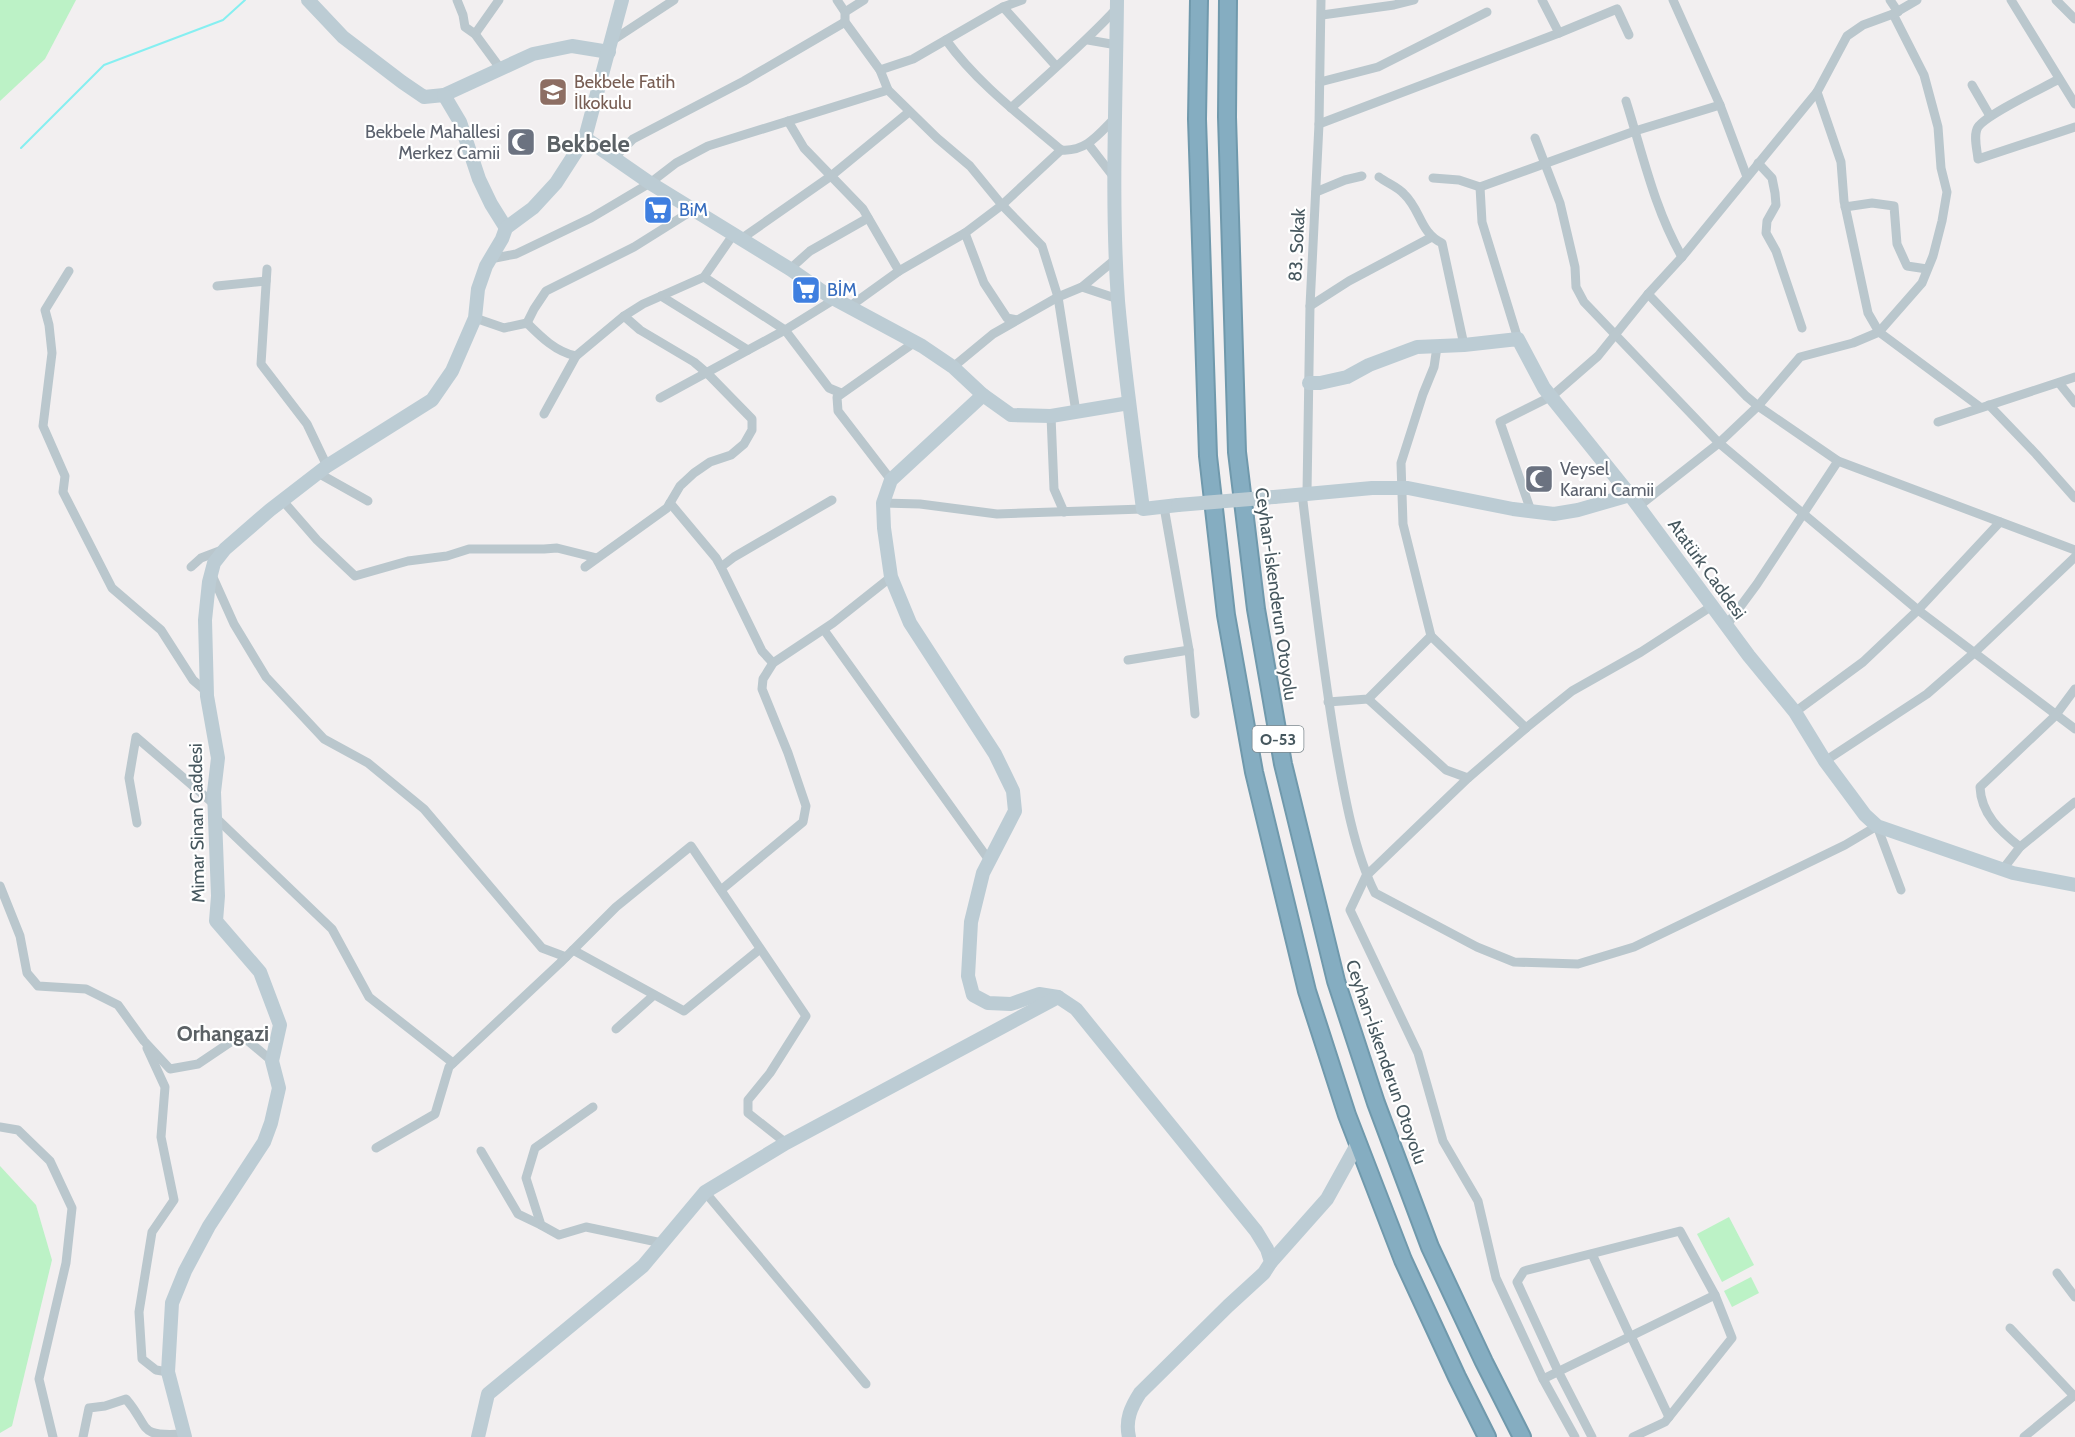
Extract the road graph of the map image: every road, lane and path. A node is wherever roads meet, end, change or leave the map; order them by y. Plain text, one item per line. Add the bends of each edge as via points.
1 (308, 0) edge
2 (457, 0) edge
3 (499, 0) edge
4 (622, 0) edge
5 (674, 0) edge
6 (837, 0) edge
7 (864, 0) edge
8 (1022, 0) edge
9 (1199, 0) edge
10 (1228, 0) edge
11 (1321, 0) edge
12 (1414, 0) edge
13 (1542, 0) edge
14 (1673, 0) edge
15 (1890, 0) edge
16 (1917, 0) edge
17 (2011, 0) edge
18 (2056, 0) edge
19 (1117, 4) edge
20 (1003, 7) junction
21 (1487, 12) dead end
22 (1896, 13) junction
23 (1322, 15) junction
24 (845, 17) junction
25 (2075, 19) edge
26 (1559, 33) junction
27 (475, 34) junction
28 (1629, 35) dead end
29 (946, 40) junction
30 (1088, 40) junction
31 (1117, 45) junction
32 (611, 46) junction
33 (1056, 66) junction
34 (500, 68) junction
35 (880, 70) junction
36 (2060, 79) junction
37 (1320, 82) junction
38 (1972, 85) dead end
39 (888, 90) junction
40 (1817, 92) junction
41 (444, 95) junction
42 (1626, 101) dead end
43 (2075, 104) edge
44 (1720, 105) junction
45 (1011, 108) junction
46 (909, 112) junction
47 (1990, 116) junction
48 (1114, 118) junction
49 (788, 121) junction
50 (1319, 124) junction
51 (2075, 127) edge
52 (1635, 130) junction
53 (585, 138) junction
54 (1535, 138) dead end
55 (1089, 145) junction
56 (1061, 150) junction
57 (614, 158) junction
58 (1544, 162) junction
59 (1758, 163) junction
60 (831, 176) junction
61 (1362, 176) dead end
62 (1379, 177) dead end
63 (1747, 177) junction
64 (1433, 178) dead end
65 (1115, 179) junction
66 (650, 183) junction
67 (1480, 187) junction
68 (1316, 192) junction
69 (1002, 205) junction
70 (1845, 207) junction
71 (693, 210) junction
72 (868, 218) junction
73 (506, 228) junction
74 (965, 233) junction
75 (737, 237) junction
76 (1431, 238) junction
77 (1682, 257) junction
78 (1117, 258) junction
79 (490, 259) junction
80 (267, 269) dead end
81 (790, 269) junction
82 (1927, 269) junction
83 (69, 271) dead end
84 (899, 271) junction
85 (704, 277) junction
86 (266, 281) junction
87 (217, 286) dead end
88 (1082, 287) junction
89 (1648, 294) junction
90 (661, 296) junction
91 (1058, 297) junction
92 (836, 299) junction
93 (1118, 299) junction
94 (1310, 306) junction
95 (849, 307) junction
96 (624, 316) junction
97 (475, 318) junction
98 (1017, 320) junction
99 (527, 324) junction
100 (1802, 328) dead end
101 (785, 330) junction
102 (1879, 332) junction
103 (1616, 333) junction
104 (1518, 339) junction
105 (915, 342) junction
106 (1464, 345) junction
107 (1437, 347) junction
108 (748, 350) junction
109 (576, 356) junction
110 (953, 367) junction
111 (708, 374) junction
112 (2075, 377) edge
113 (1309, 383) junction
114 (2059, 383) junction
115 (841, 393) junction
116 (983, 395) junction
117 (1552, 396) junction
118 (660, 399) dead end
119 (1129, 403) junction
120 (2075, 403) edge
121 (1758, 406) junction
122 (1984, 406) junction
123 (1076, 412) junction
124 (544, 414) dead end
125 (1051, 416) junction
126 (1938, 422) dead end
127 (1719, 443) junction
128 (1838, 461) junction
129 (322, 470) junction
130 (891, 480) junction
131 (1401, 488) junction
132 (1305, 492) junction
133 (2075, 498) edge
134 (832, 500) dead end
135 (1635, 500) junction
136 (282, 501) junction
137 (368, 501) dead end
138 (670, 503) junction
139 (883, 503) junction
140 (1171, 506) junction
141 (1143, 509) junction
142 (1532, 511) junction
143 (1064, 512) junction
144 (1804, 514) junction
145 (2000, 522) junction
146 (225, 549) junction
147 (2075, 550) edge
148 (2075, 556) edge
149 (597, 558) junction
150 (191, 567) dead end
151 (585, 567) dead end
152 (721, 567) junction
153 (211, 574) junction
154 (891, 578) junction
155 (1712, 606) junction
156 (1918, 610) junction
157 (1726, 626) junction
158 (824, 630) junction
159 (1431, 636) junction
160 (1189, 650) junction
161 (1974, 653) junction
162 (1128, 660) dead end
163 (773, 663) junction
164 (2075, 689) edge
165 (207, 692) junction
166 (1368, 699) junction
167 (1328, 702) junction
168 (1795, 712) junction
169 (1195, 714) dead end
170 (2055, 716) junction
171 (1526, 728) junction
172 (2075, 729) edge
173 (1825, 761) junction
174 (1468, 778) junction
175 (2075, 802) edge
176 (214, 810) junction
177 (137, 823) dead end
178 (1876, 826) junction
179 (2020, 847) junction
180 (989, 860) junction
181 (2003, 869) junction
182 (1366, 876) junction
183 (2075, 885) edge
184 (0, 886) edge
185 (721, 890) junction
186 (1901, 890) dead end
187 (760, 949) junction
188 (570, 953) junction
189 (654, 995) junction
190 (1058, 998) junction
191 (616, 1029) dead end
192 (144, 1041) junction
193 (272, 1061) junction
194 (453, 1063) junction
195 (593, 1107) dead end
196 (0, 1127) edge
197 (786, 1143) junction
198 (1358, 1143) junction
199 (376, 1148) dead end
200 (481, 1151) dead end
201 (705, 1191) junction
202 (541, 1225) junction
203 (662, 1244) junction
204 (1592, 1254) junction
205 (1271, 1262) junction
206 (2056, 1274) dead end
207 (1715, 1295) junction
208 (2075, 1297) edge
209 (2010, 1328) dead end
210 (1631, 1336) junction
211 (1558, 1371) junction
212 (168, 1372) junction
213 (1543, 1379) junction
214 (866, 1384) dead end
215 (2075, 1396) edge
216 (1669, 1417) junction
217 (184, 1435) edge
218 (53, 1437) edge
219 (83, 1437) edge
220 (478, 1437) edge
221 (1129, 1437) edge
222 (1488, 1437) edge
223 (1522, 1437) edge
224 (1575, 1437) edge
225 (1592, 1437) edge
226 (1633, 1437) edge
227 (2024, 1437) edge

1 - 41 street via 343,38 402,82 424,97
2 - 27 street via 465,27
3 - 27 street
4 - 32 street, Mimar Sinan Caddesi
5 - 32 street
6 - 24 street
7 - 24 street
8 - 20 street
9 - 198 highway, O-53 via 1197,131 1208,456 1226,615 1254,772 1307,991
10 - 223 highway, Ceyhan-İskenderun Otoyolu / O-53 via 1227,117 1237,452 1256,609 1282,764 1336,981 1376,1103 1430,1247
11 - 23 street, 83. Sokak
12 - 23 street
13 - 26 street
14 - 44 street
15 - 22 street
16 - 22 street
17 - 36 street
18 - 25 street
19 - 30 street
19 - 31 street
20 - 29 street
20 - 33 street
21 - 37 street via 1378,67
22 - 40 street via 1847,36
22 - 82 street via 1924,75 1938,127 1947,192
23 - 37 street, 83. Sokak
24 - 35 street
24 - 57 street via 744,81 633,139
26 - 28 street via 1617,9
26 - 50 street
27 - 34 street
29 - 35 street via 913,59
29 - 45 street
30 - 31 street
30 - 33 street
31 - 48 street
32 - 34 street via 572,46 533,54
32 - 53 street, Mimar Sinan Caddesi
33 - 45 street
34 - 41 street
35 - 39 street
36 - 43 street
36 - 47 street
37 - 50 street, 83. Sokak
38 - 47 street
39 - 46 street
39 - 49 street
40 - 59 street
40 - 70 street via 1840,162
41 - 73 street via 460,122 478,179
42 - 52 street
44 - 52 street
44 - 63 street
45 - 56 street
46 - 60 street
46 - 69 street via 970,166
47 - 51 street via 1977,128 1978,159
48 - 55 street
48 - 65 street
49 - 60 street via 804,148
49 - 66 street via 708,146
50 - 68 street, 83. Sokak
52 - 58 street
52 - 77 street via 1651,189
53 - 57 street
53 - 73 street, Mimar Sinan Caddesi via 556,183 533,208
54 - 58 street
55 - 56 street via 1073,151
55 - 65 street
56 - 69 street
57 - 66 street
58 - 67 street
58 - 103 street via 1565,222 1576,287 1584,302
59 - 63 street
59 - 100 street via 1772,178 1775,193 1776,205 1767,221 1766,234 1776,251
60 - 72 street
60 - 75 street
61 - 68 street
62 - 76 street via 1403,192
63 - 77 street
64 - 67 street
65 - 78 street
66 - 71 street
66 - 79 street via 557,235 516,254
67 - 104 street via 1482,222
68 - 94 street, 83. Sokak
69 - 74 street
69 - 91 street via 1042,246
70 - 82 street via 1872,203 1894,206 1897,244 1907,266
70 - 102 street via 1868,313
71 - 75 street
71 - 99 street via 634,247 546,291
72 - 81 street via 810,251
72 - 84 street
73 - 79 street, Mimar Sinan Caddesi
74 - 84 street
74 - 98 street via 984,283 1007,318
75 - 81 street
75 - 85 street
76 - 94 street
76 - 106 street via 1442,243
77 - 89 street
78 - 88 street
78 - 93 street
79 - 97 street, Mimar Sinan Caddesi via 478,289
80 - 86 street
81 - 92 street
82 - 102 street via 1922,283
83 - 165 street via 45,309 52,353 43,426 65,476 63,492 112,588 161,630 193,680
84 - 95 street
85 - 90 street
85 - 101 street
86 - 87 street
86 - 129 street via 261,364 307,424
88 - 91 street
88 - 93 street
89 - 103 street
89 - 121 street
90 - 96 street
90 - 108 street
91 - 98 street
91 - 123 street
92 - 95 street
92 - 101 street
93 - 119 street
94 - 113 street, 83. Sokak
95 - 105 street
96 - 109 street
96 - 111 street
97 - 99 street via 504,328
97 - 129 street, Mimar Sinan Caddesi via 452,371 432,400
98 - 110 street
99 - 109 street via 543,339
101 - 108 street
101 - 115 street via 829,388
102 - 121 street via 1800,357
102 - 122 street
103 - 117 street via 1598,356
103 - 127 street
104 - 106 street
104 - 117 street, Atatürk Caddesi
105 - 110 street
105 - 115 street
106 - 107 street
107 - 113 street via 1417,347 1347,377
107 - 131 street via 1434,367 1401,463
108 - 111 street
109 - 124 street
110 - 116 street
111 - 118 street
111 - 138 street via 752,419 753,430 731,455 694,473
112 - 114 street
113 - 132 street, 83. Sokak
114 - 120 street
114 - 122 street
115 - 130 street via 837,397 838,411
116 - 125 street via 1011,415
116 - 130 street
117 - 135 street, Atatürk Caddesi
117 - 142 street via 1500,422
119 - 123 street
119 - 141 street
121 - 127 street
121 - 128 street
122 - 126 street
122 - 133 street via 2036,454
123 - 125 street
125 - 143 street via 1054,489
127 - 135 street
127 - 144 street
128 - 144 street
128 - 145 street
129 - 136 street, Mimar Sinan Caddesi
129 - 137 street
130 - 139 street
131 - 132 street
131 - 142 street
131 - 159 street via 1403,524
132 - 140 street, bridge
132 - 167 street, 83. Sokak
134 - 152 street
135 - 142 street via 1554,514
135 - 155 street, Atatürk Caddesi
136 - 146 street, Mimar Sinan Caddesi
136 - 149 street via 355,576 469,549 557,548
138 - 149 street
138 - 152 street
139 - 143 street via 998,514
139 - 154 street
140 - 141 street
140 - 160 street
141 - 143 street
144 - 156 street
144 - 157 street
145 - 147 street
145 - 156 street
146 - 150 street via 201,558
146 - 153 street, Mimar Sinan Caddesi
148 - 161 street
149 - 151 street
152 - 163 street via 762,651
153 - 165 street, Mimar Sinan Caddesi via 206,620
153 - 188 street via 234,624 266,677 324,739 368,763 424,809 542,948
154 - 158 street
154 - 180 street via 910,623 995,754 1012,791 1016,811
155 - 157 street, Atatürk Caddesi
155 - 171 street via 1572,691
156 - 161 street
156 - 168 street via 1863,662
157 - 168 street, Atatürk Caddesi
158 - 163 street
158 - 180 street
159 - 166 street
159 - 171 street
160 - 162 street
160 - 169 street
161 - 170 street
161 - 173 street via 1927,694
163 - 185 street via 762,689 806,806 802,822
164 - 170 street
165 - 176 street, Mimar Sinan Caddesi via 218,758
166 - 167 street
166 - 174 street via 1446,770
167 - 182 street, 83. Sokak via 1344,793
168 - 173 street, Atatürk Caddesi
170 - 172 street
170 - 179 street via 1980,787 1986,811 2001,832
171 - 174 street
173 - 178 street, Atatürk Caddesi
174 - 182 street
175 - 179 street
176 - 177 street via 136,737 129,778
176 - 193 street, Mimar Sinan Caddesi via 216,921 260,972 280,1025
176 - 194 street via 332,929 369,997
178 - 181 street
178 - 182 street via 1845,845 1634,947 1578,964 1514,962 1477,947 1375,892
178 - 186 street
179 - 181 street
180 - 190 street via 971,922 968,976 974,995 988,1003 1011,1004 1039,994
181 - 183 street
182 - 213 street via 1350,910 1418,1053 1443,1141 1478,1201 1496,1278
184 - 192 street via 20,936 27,973 38,986 86,989 118,1005
185 - 187 street
185 - 188 street via 691,846 616,907
187 - 189 street via 684,1011
187 - 197 street via 806,1016 748,1100 748,1113
188 - 189 street
188 - 194 street
189 - 191 street
190 - 197 street
190 - 205 street via 1076,1009 1256,1231
192 - 193 street via 170,1069 198,1064 241,1035
192 - 212 street via 165,1087 161,1137 174,1200 152,1232 139,1312 141,1347 142,1359 156,1370
193 - 212 street, Mimar Sinan Caddesi via 279,1088 272,1123 185,1271 172,1303
194 - 199 street via 448,1067 435,1114
195 - 202 street via 535,1148 526,1178
196 - 218 street via 18,1130 50,1161 72,1208 66,1263 39,1379
197 - 201 street
198 - 205 street via 1327,1199
198 - 222 highway, O-53 via 1403,1260
200 - 202 street via 518,1214
201 - 203 street
201 - 214 street
202 - 203 street via 559,1235 586,1227
203 - 220 street via 643,1266 488,1394
204 - 207 street via 1680,1231
204 - 210 street
204 - 211 street via 1524,1271 1516,1282
205 - 221 street via 1264,1274 1140,1393 1127,1420
206 - 208 street
207 - 210 street
207 - 216 street via 1732,1338
209 - 215 street
210 - 211 street
210 - 216 street
211 - 213 street
211 - 225 street
212 - 217 street, Mimar Sinan Caddesi
213 - 224 street
215 - 227 street
216 - 226 street
217 - 219 street via 150,1433 126,1399 89,1408

